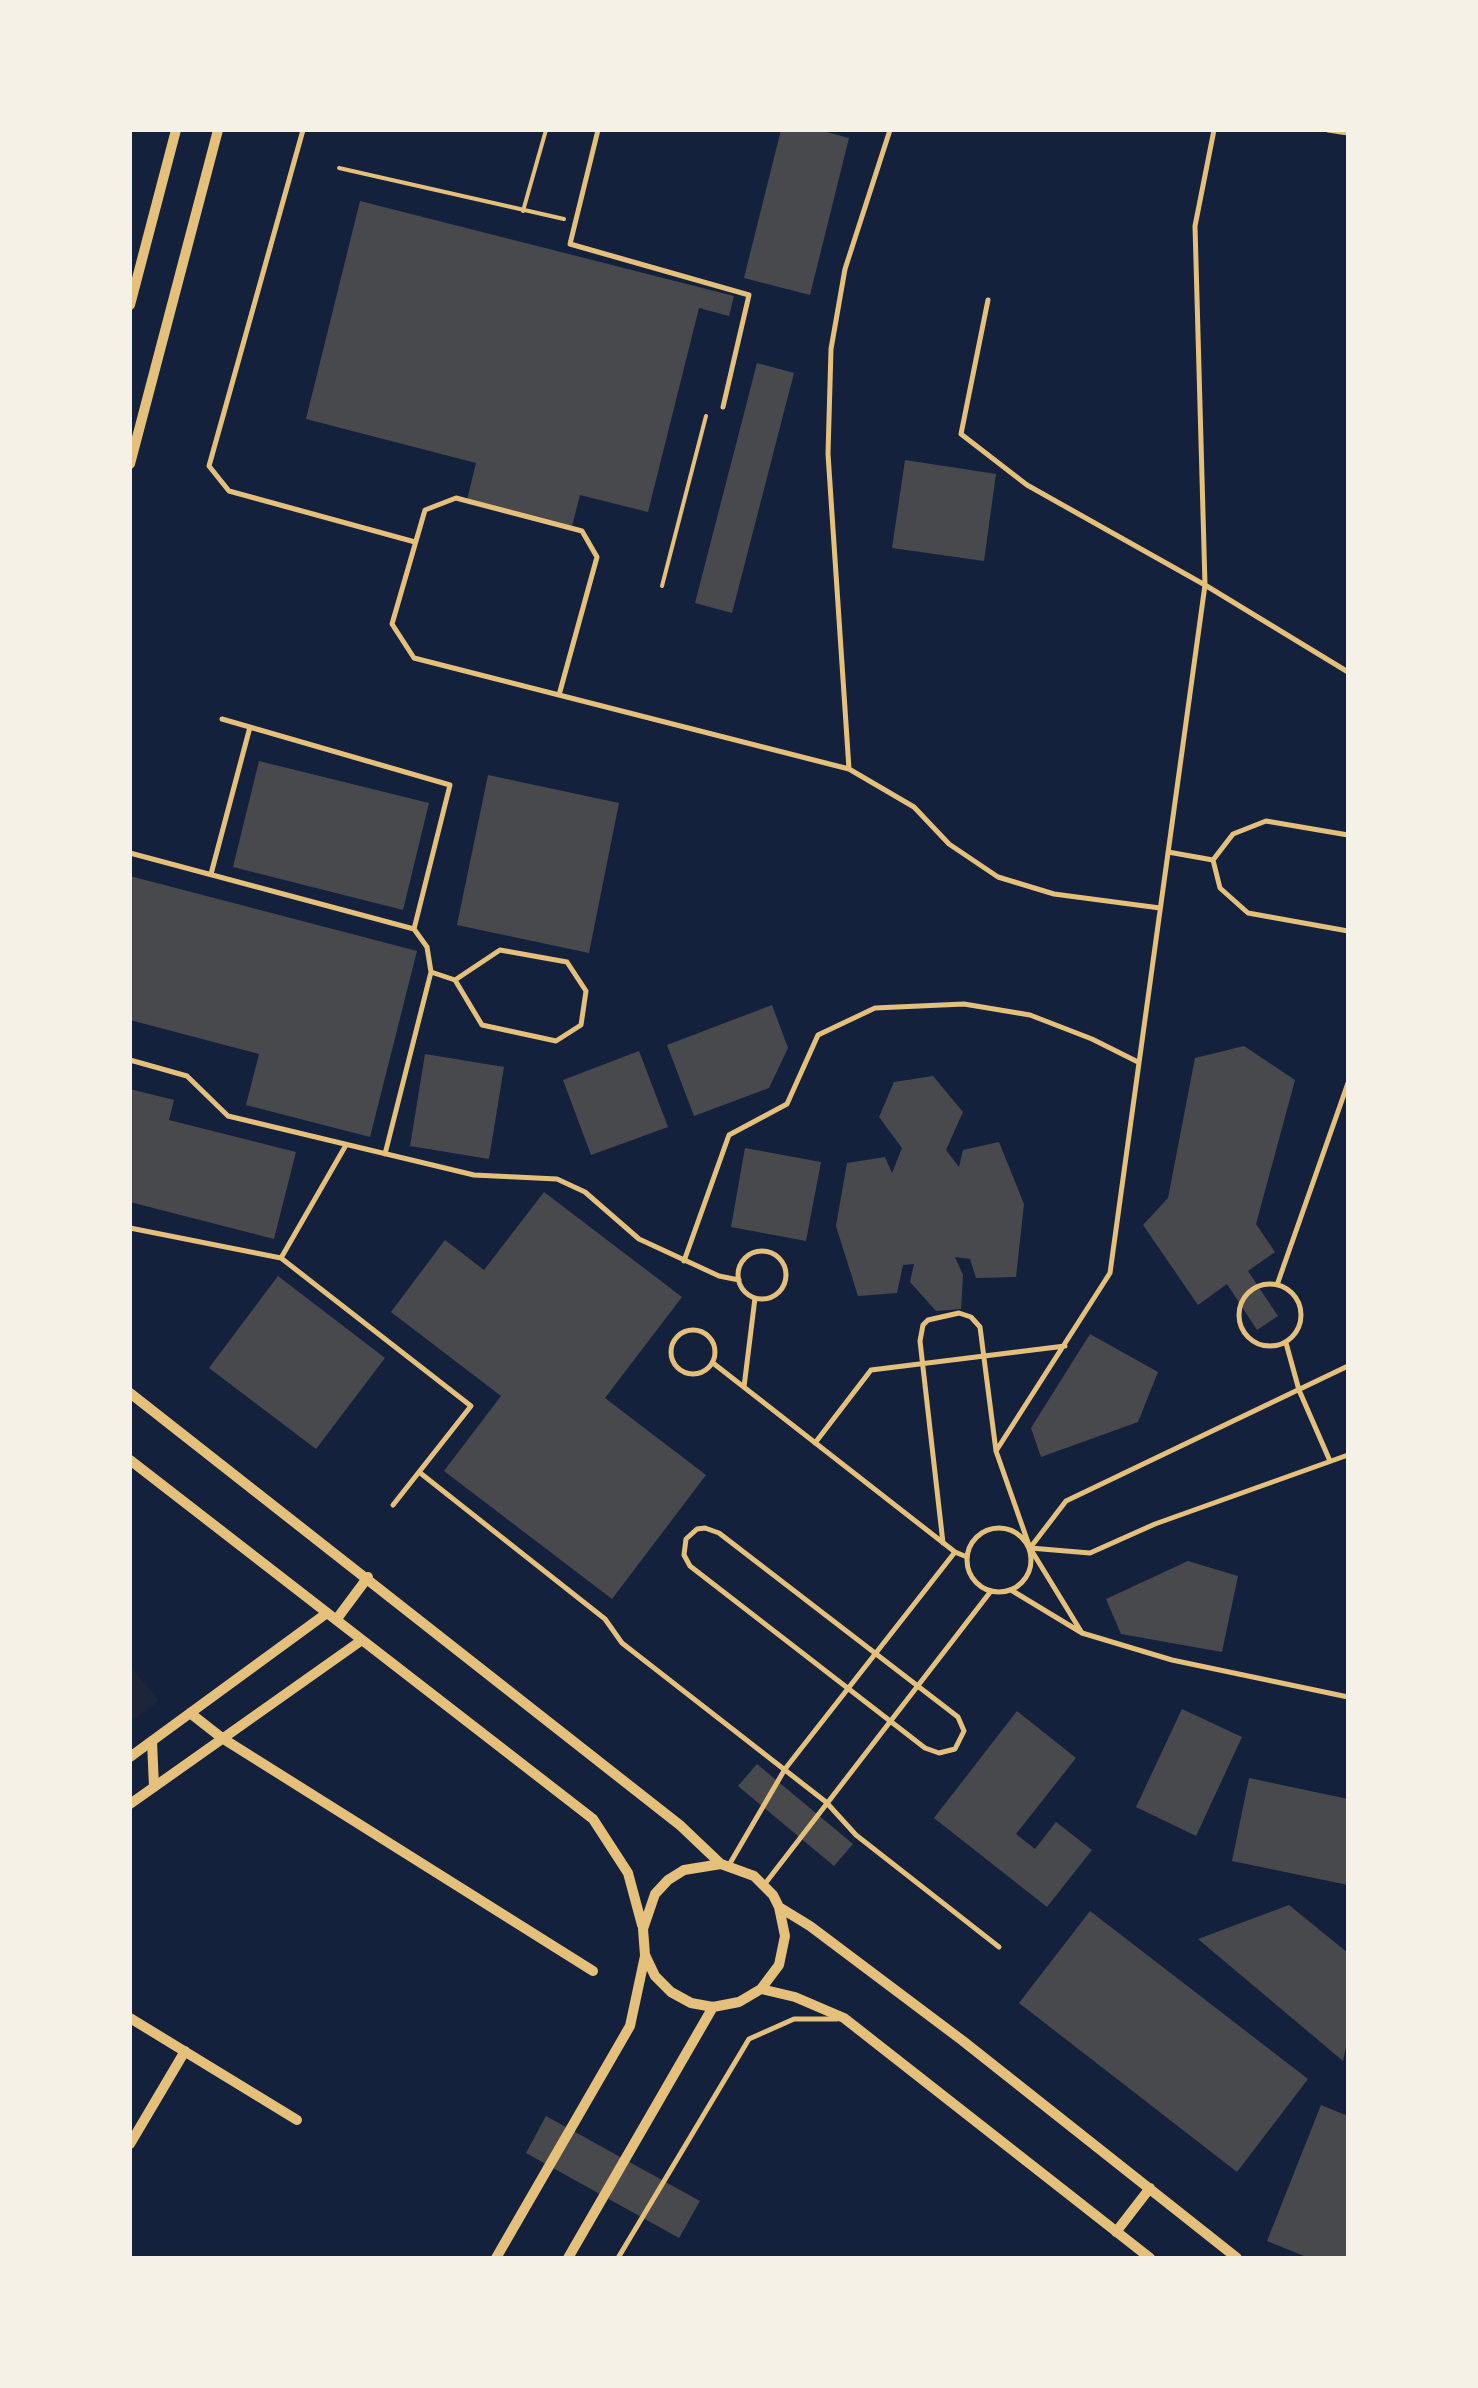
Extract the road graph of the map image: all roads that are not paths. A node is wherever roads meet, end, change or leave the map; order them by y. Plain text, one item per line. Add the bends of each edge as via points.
1 (176, 130) edge
2 (218, 130) edge
3 (303, 130) edge
4 (598, 130) edge
5 (890, 130) edge
6 (1214, 130) edge
7 (1328, 130) edge
8 (1348, 133) edge
9 (988, 300) dead end
10 (130, 304) edge
11 (723, 407) dead end
12 (130, 464) edge
13 (415, 542) junction
14 (1205, 585) junction
15 (1348, 672) edge
16 (559, 695) junction
17 (222, 719) dead end
18 (250, 727) junction
19 (850, 769) junction
20 (1348, 835) edge
21 (1168, 852) junction
22 (130, 853) edge
23 (1213, 860) junction
24 (211, 875) junction
25 (1160, 908) junction
26 (414, 929) junction
27 (1348, 931) edge
28 (431, 972) junction
29 (455, 980) junction
30 (130, 1060) edge
31 (1139, 1062) junction
32 (1348, 1084) edge
33 (346, 1145) junction
34 (385, 1154) junction
35 (130, 1228) edge
36 (281, 1258) junction
37 (684, 1261) junction
38 (739, 1280) junction
39 (1277, 1285) junction
40 (755, 1298) junction
41 (1286, 1342) junction
42 (1064, 1346) junction
43 (986, 1356) junction
44 (713, 1363) junction
45 (920, 1364) junction
46 (1348, 1366) edge
47 (744, 1387) junction
48 (1299, 1390) junction
49 (130, 1393) edge
50 (815, 1443) junction
51 (996, 1451) junction
52 (1348, 1455) edge
53 (130, 1460) edge
54 (1330, 1461) junction
55 (419, 1472) junction
56 (393, 1505) dead end
57 (943, 1543) junction
58 (1030, 1548) junction
59 (955, 1552) junction
60 (967, 1556) junction
61 (368, 1577) junction
62 (1011, 1590) junction
63 (991, 1591) junction
64 (332, 1616) junction
65 (1082, 1633) junction
66 (362, 1640) junction
67 (876, 1652) junction
68 (918, 1684) junction
69 (848, 1688) junction
70 (1348, 1697) edge
71 (190, 1714) junction
72 (890, 1721) junction
73 (222, 1738) junction
74 (152, 1741) junction
75 (130, 1756) edge
76 (785, 1769) junction
77 (154, 1787) junction
78 (826, 1802) junction
79 (130, 1804) edge
80 (725, 1865) junction
81 (764, 1885) junction
82 (779, 1907) junction
83 (643, 1929) junction
84 (999, 1947) dead end
85 (646, 1955) junction
86 (592, 1971) dead end
87 (761, 1989) junction
88 (713, 2007) junction
89 (130, 2018) edge
90 (844, 2018) junction
91 (185, 2052) junction
92 (297, 2120) dead end
93 (130, 2144) edge
94 (1150, 2188) junction
95 (1116, 2232) junction
96 (496, 2258) edge
97 (568, 2258) edge
98 (618, 2258) edge
99 (1150, 2258) edge
100 (1237, 2258) edge

1 - 10 street
2 - 12 street
3 - 13 lane via 209,466 229,491
4 - 11 lane via 570,244 750,294
5 - 19 lane via 845,269 831,350 828,454
6 - 14 lane via 1195,226
7 - 8 lane
9 - 14 lane via 962,434 1027,484
13 - 16 lane via 392,624 414,658
13 - 16 lane via 425,510 456,498 582,531 597,557
14 - 15 lane
14 - 21 lane
16 - 19 lane
17 - 18 lane
18 - 24 lane
18 - 26 lane via 450,785
19 - 25 lane via 914,808 948,844 998,877 1054,894
20 - 23 lane via 1266,821 1233,834
21 - 23 lane
21 - 25 lane
22 - 24 lane
23 - 27 lane via 1220,888 1248,913
24 - 26 lane
25 - 31 lane
26 - 28 lane via 427,947
28 - 29 lane
28 - 34 lane
29 - 29 lane via 482,1025 556,1041 581,1025 586,991 568,962 500,950
30 - 33 lane via 187,1076 228,1116
31 - 37 lane via 1030,1015 964,1004 876,1008 818,1035 787,1104 729,1135
31 - 42 lane via 1110,1273
32 - 39 lane
33 - 34 lane
33 - 36 lane
34 - 37 lane via 474,1175 557,1178 585,1192 639,1239
35 - 36 lane
36 - 55 lane via 472,1406
37 - 38 lane
38 - 40 lane
38 - 40 lane via 741,1264 753,1253 769,1252 781,1261 782,1289
39 - 41 lane via 1294,1296 1301,1316
39 - 41 lane via 1248,1292 1239,1320 1257,1344
40 - 47 lane
41 - 48 lane
42 - 43 lane
42 - 51 lane
43 - 45 lane
43 - 45 lane via 980,1327 959,1313 924,1325
43 - 51 lane
44 - 44 lane via 716,1349 703,1332 682,1333 672,1344 675,1365 687,1374
44 - 47 lane
45 - 50 lane via 872,1370
45 - 57 lane
46 - 48 lane
47 - 50 lane
48 - 54 lane
48 - 58 lane via 1066,1500
49 - 61 street
50 - 57 lane
51 - 58 lane
52 - 54 lane
53 - 64 street
54 - 58 lane via 1090,1553
55 - 56 lane
55 - 76 lane
57 - 59 lane
58 - 60 lane via 1017,1532 997,1528 977,1536
58 - 62 lane via 1027,1578
58 - 65 lane
59 - 60 lane
59 - 67 lane
60 - 63 lane via 973,1578
61 - 64 street
61 - 80 street
62 - 63 lane
62 - 65 lane
63 - 68 lane
64 - 66 street
64 - 71 street
65 - 70 lane via 1172,1660
66 - 73 street
66 - 83 street via 594,1819 628,1873
67 - 68 lane
67 - 69 lane
67 - 69 lane via 719,1533 697,1530 686,1540 690,1566
68 - 72 lane
68 - 72 lane via 958,1716 964,1731 955,1749 932,1752
69 - 72 lane
69 - 76 lane
71 - 73 street
71 - 74 street
72 - 78 lane
73 - 77 street
73 - 86 street
74 - 75 street
74 - 77 street
76 - 78 lane
76 - 80 lane
77 - 79 street
78 - 81 lane
78 - 84 lane via 856,1835
80 - 81 street
80 - 83 street via 684,1870 668,1880
81 - 82 street
82 - 87 street via 785,1936 779,1966
82 - 94 street
83 - 85 street
85 - 88 street via 670,1992
85 - 96 street via 630,2026
87 - 88 street
87 - 90 street
88 - 97 street
89 - 91 street
90 - 95 street
90 - 98 lane via 794,2019 749,2040
91 - 92 street
91 - 93 street
94 - 95 street
94 - 100 street
95 - 99 street

